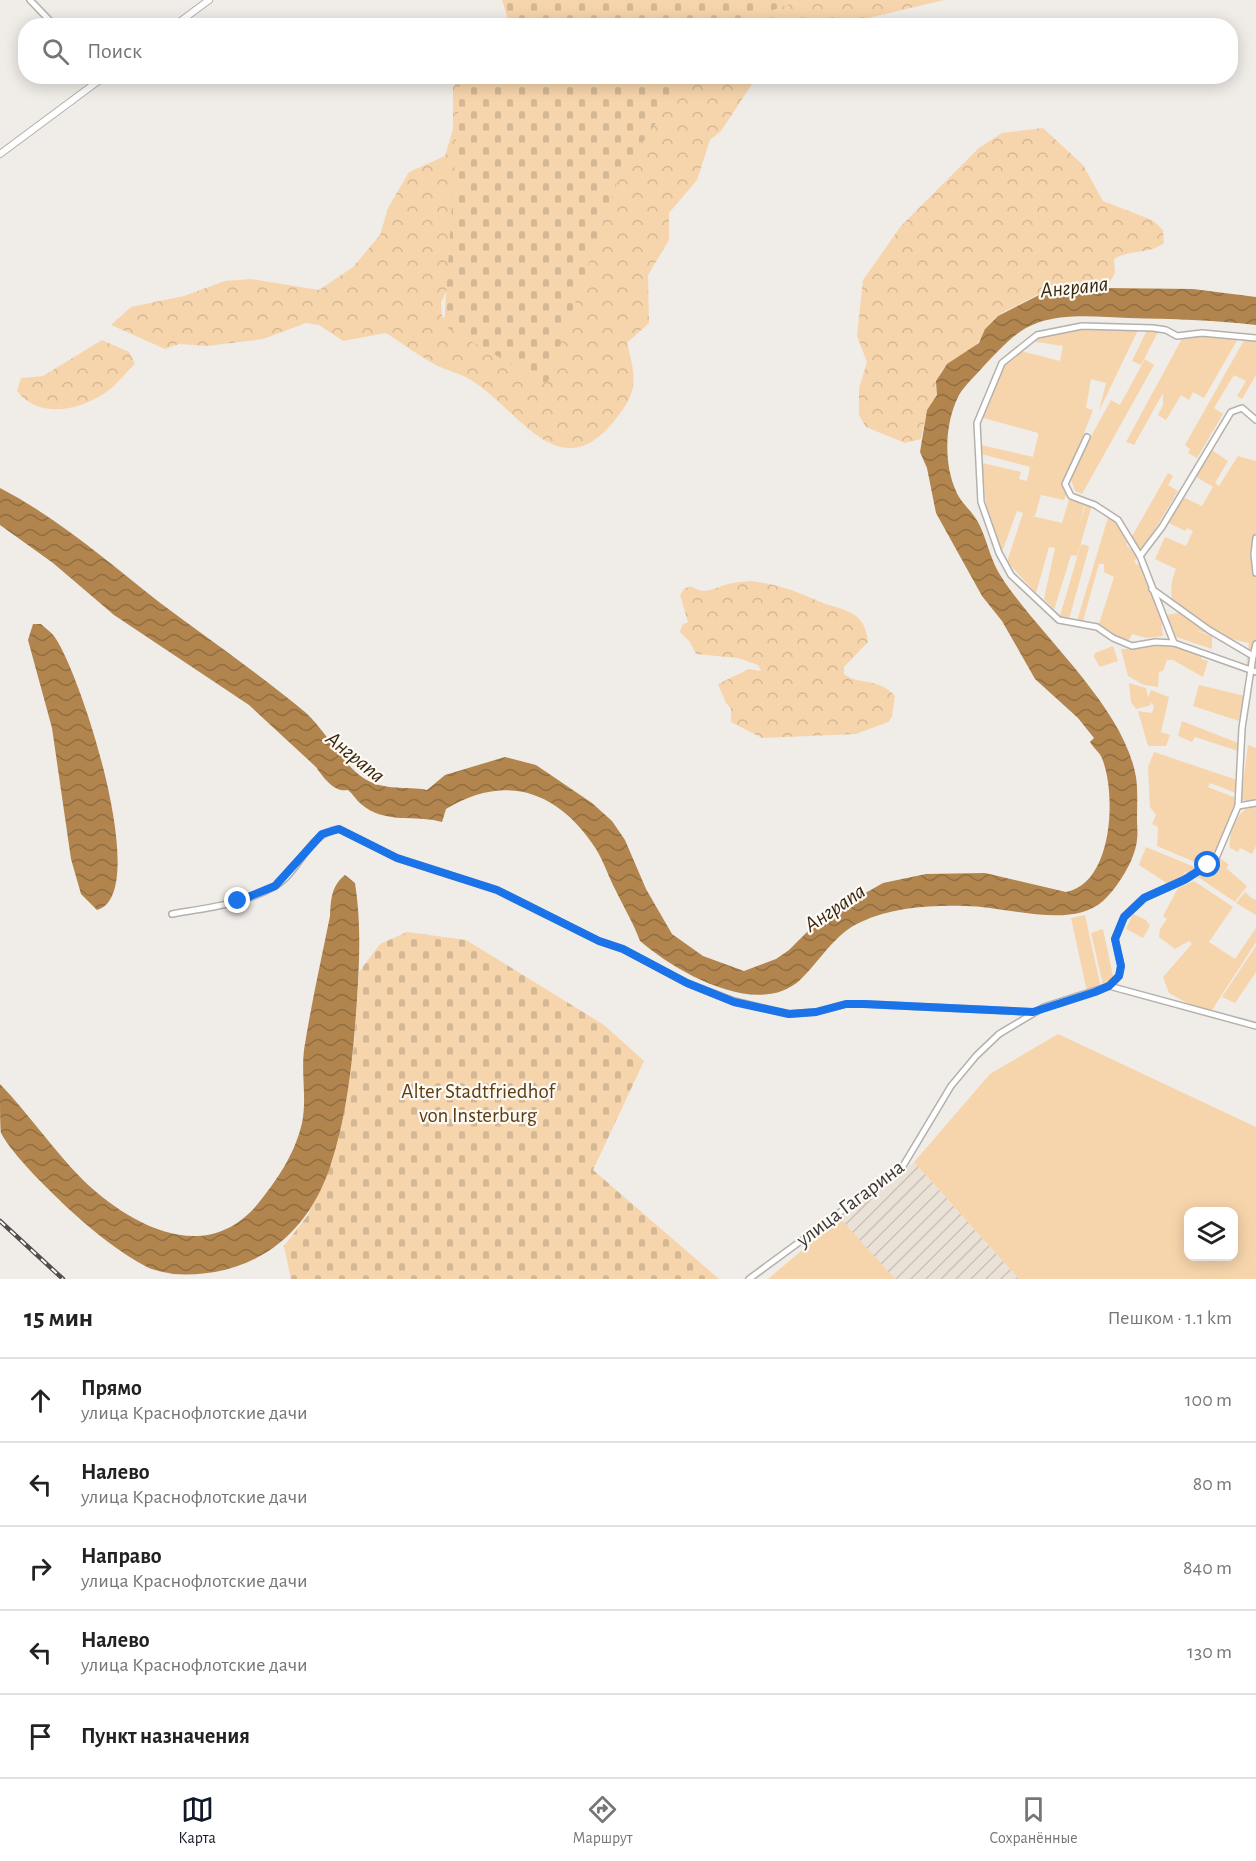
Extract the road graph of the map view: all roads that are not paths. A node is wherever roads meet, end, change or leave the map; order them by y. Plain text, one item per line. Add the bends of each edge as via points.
1 (30, 0) edge
2 (209, 0) edge
3 (47, 18) edge
4 (185, 18) edge
5 (93, 84) edge
6 (0, 154) edge
7 (1256, 338) edge
8 (1256, 420) edge
9 (1087, 437) dead end
10 (1256, 538) edge
11 (1140, 556) junction
12 (1256, 573) edge
13 (1152, 589) junction
14 (1174, 643) junction
15 (1256, 644) edge
16 (1253, 656) junction
17 (1253, 672) edge
18 (1256, 803) edge
19 (1238, 806) junction
20 (172, 914) dead end
21 (1109, 986) junction
22 (1033, 1012) junction
23 (1256, 1026) edge
24 (750, 1279) edge

1 - 3 street
2 - 4 street
5 - 6 street
7 - 14 street via 1202,333 1177,336 1153,328 1082,326 1037,335 1002,363 977,423 981,501 1011,575 1059,620 1097,627 1132,646
8 - 11 street via 1242,408 1231,412 1162,527
9 - 11 street via 1065,484 1071,496 1118,520
10 - 12 street
11 - 13 street
13 - 14 street
13 - 16 street
14 - 17 street
15 - 16 street
16 - 17 street
17 - 19 street via 1242,728
18 - 19 street
19 - 21 street via 1216,858 1188,878 1144,898 1124,917 1115,939 1121,966 1119,976
20 - 22 street via 238,901 275,886 322,834 339,829 397,858 497,890 734,1002 789,1014 846,1004
21 - 22 street
21 - 23 street
22 - 24 street, улица Гагарина via 986,1046 962,1071 903,1166

